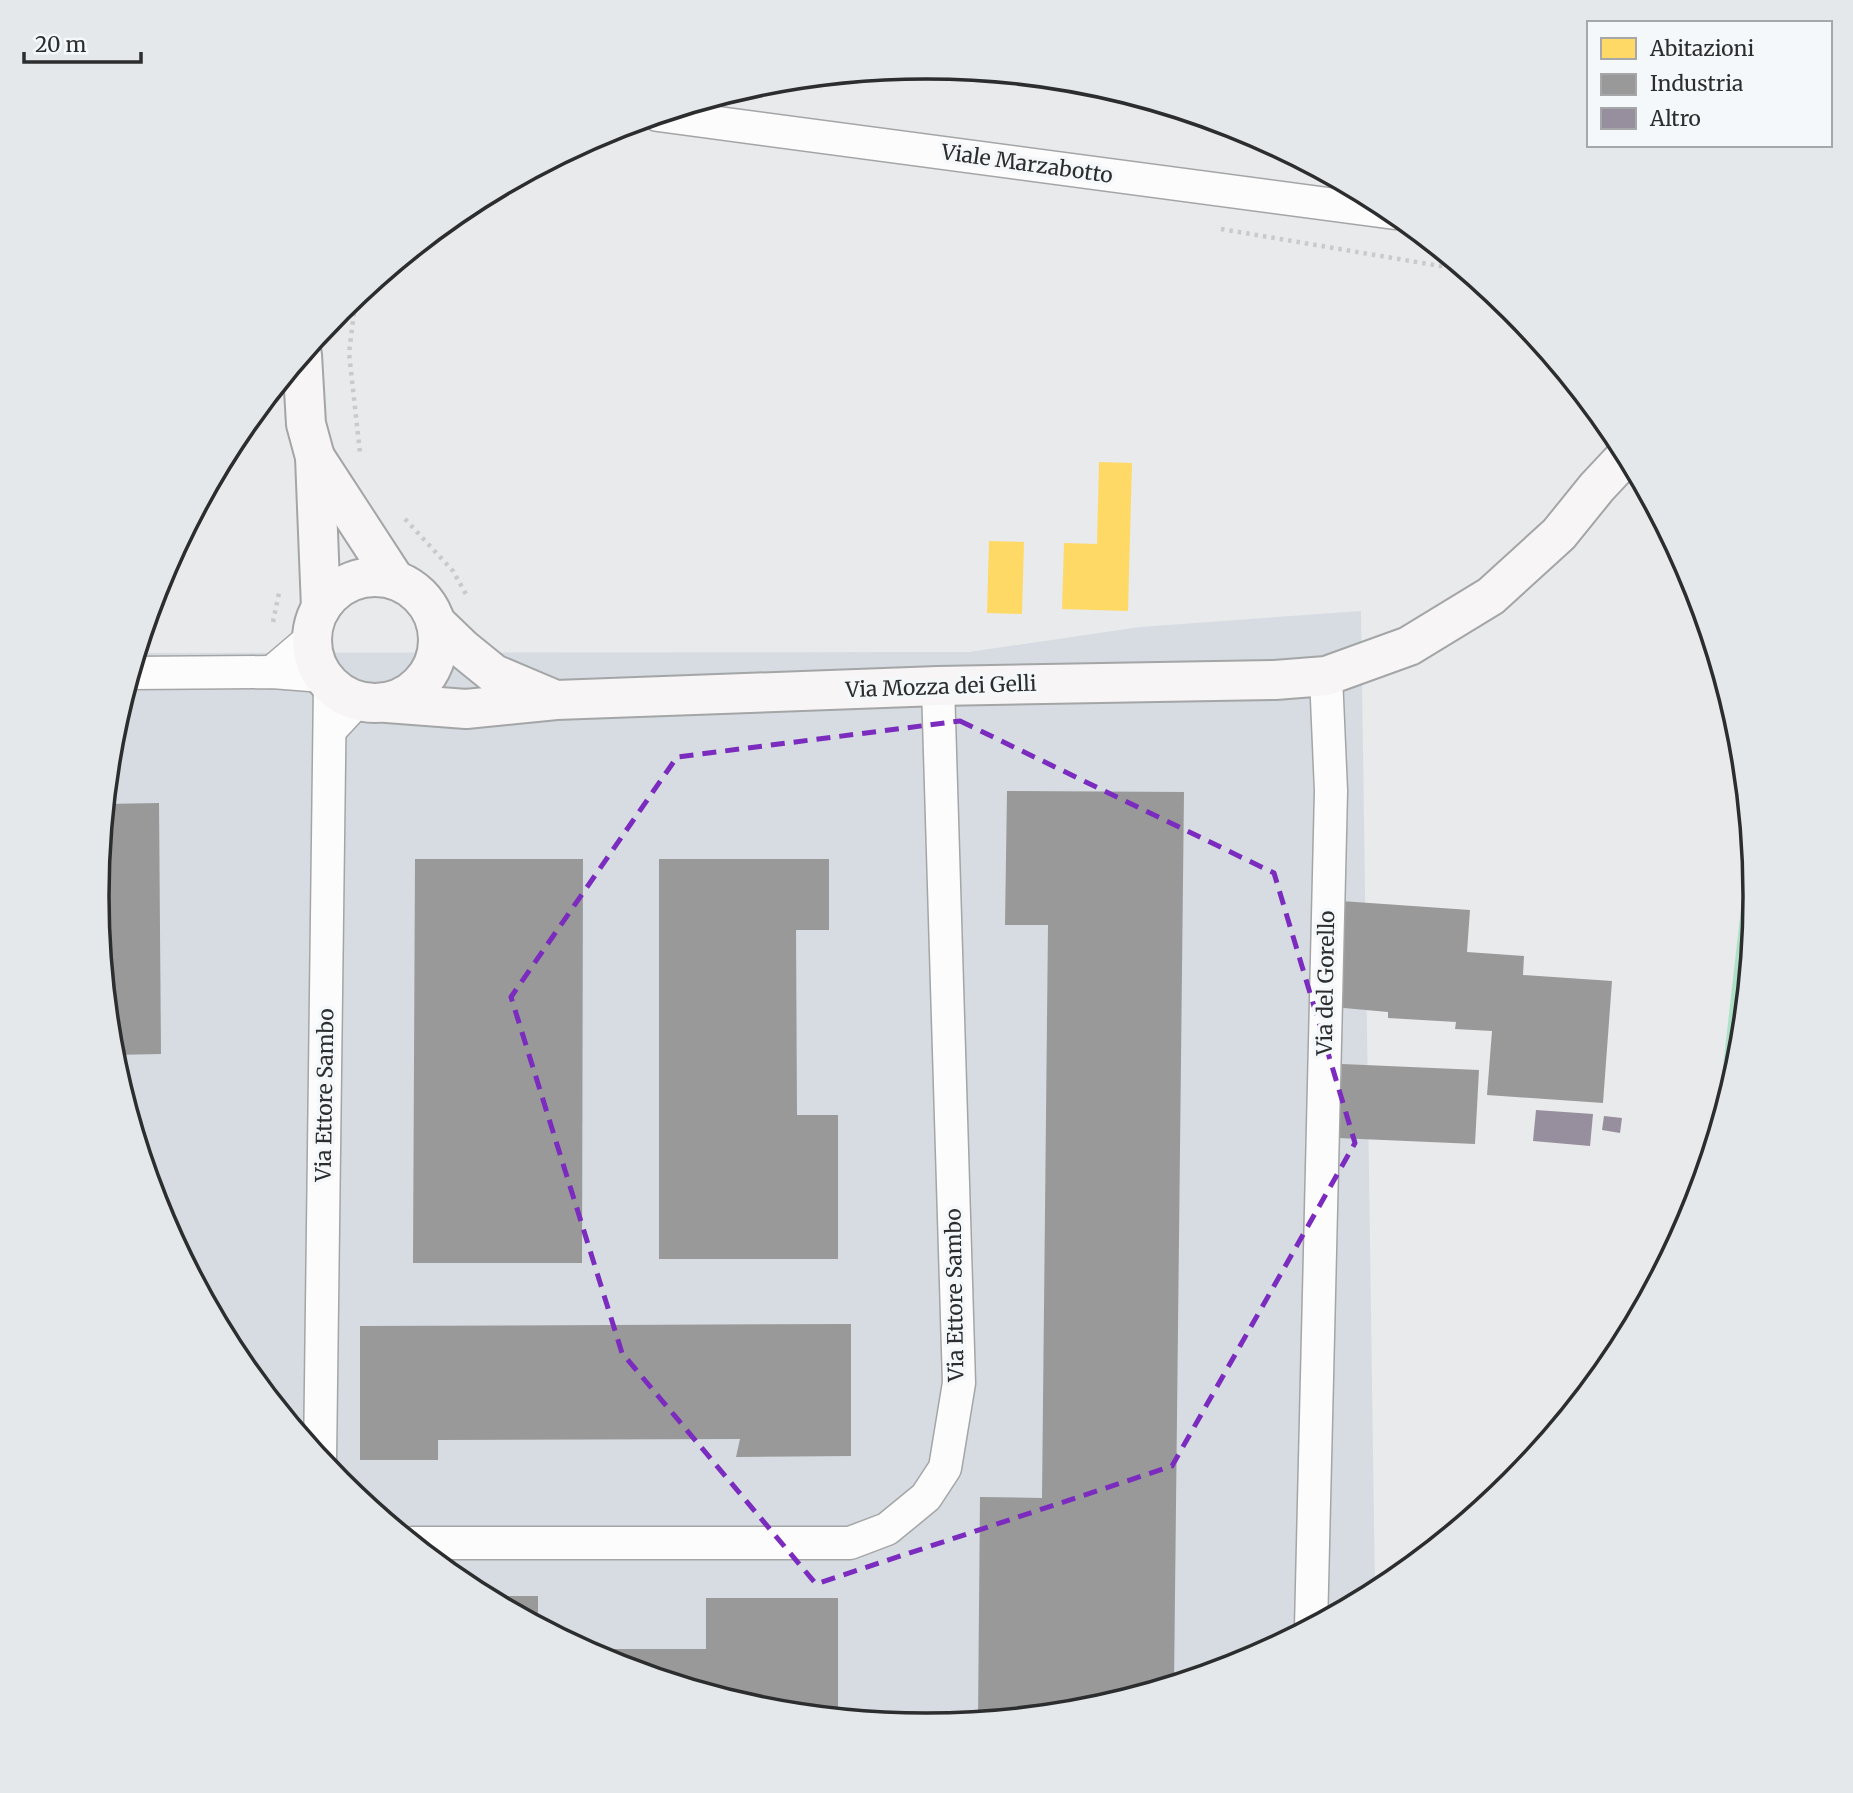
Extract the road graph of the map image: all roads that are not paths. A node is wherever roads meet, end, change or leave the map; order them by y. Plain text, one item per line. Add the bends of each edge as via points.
1 (679, 118) edge
2 (1369, 210) edge
3 (303, 368) edge
4 (1610, 448) edge
5 (316, 457) junction
6 (1619, 463) edge
7 (1597, 486) junction
8 (395, 580) junction
9 (316, 623) junction
10 (436, 623) junction
11 (272, 672) junction
12 (141, 673) edge
13 (1326, 676) junction
14 (937, 686) junction
15 (349, 691) junction
16 (556, 700) junction
17 (320, 1445) edge
18 (428, 1544) edge
19 (1311, 1618) edge

1 - 2 street, Viale Marzabotto
3 - 5 street via 306,424
4 - 7 street
5 - 8 street
5 - 9 street
6 - 7 street
7 - 13 street via 1559,534 1491,596 1409,646
8 - 9 street via 353,581 334,592
8 - 10 street via 428,604
9 - 11 street
9 - 15 street via 312,648 318,668
10 - 15 street via 434,664 423,682 407,695
10 - 16 street, Via Mozza dei Gelli via 494,674
11 - 12 street, Via Mozza dei Gelli
11 - 15 street, Via Mozza dei Gelli
13 - 14 street, Via Mozza dei Gelli
13 - 19 street, Via del Gorello via 1331,791
14 - 16 street, Via Mozza dei Gelli
14 - 18 street, Via Ettore Sambo via 958,1384 945,1468 926,1497 887,1529 850,1543
15 - 16 street, Via Mozza dei Gelli via 466,709
15 - 17 street, Via Ettore Sambo via 330,730

